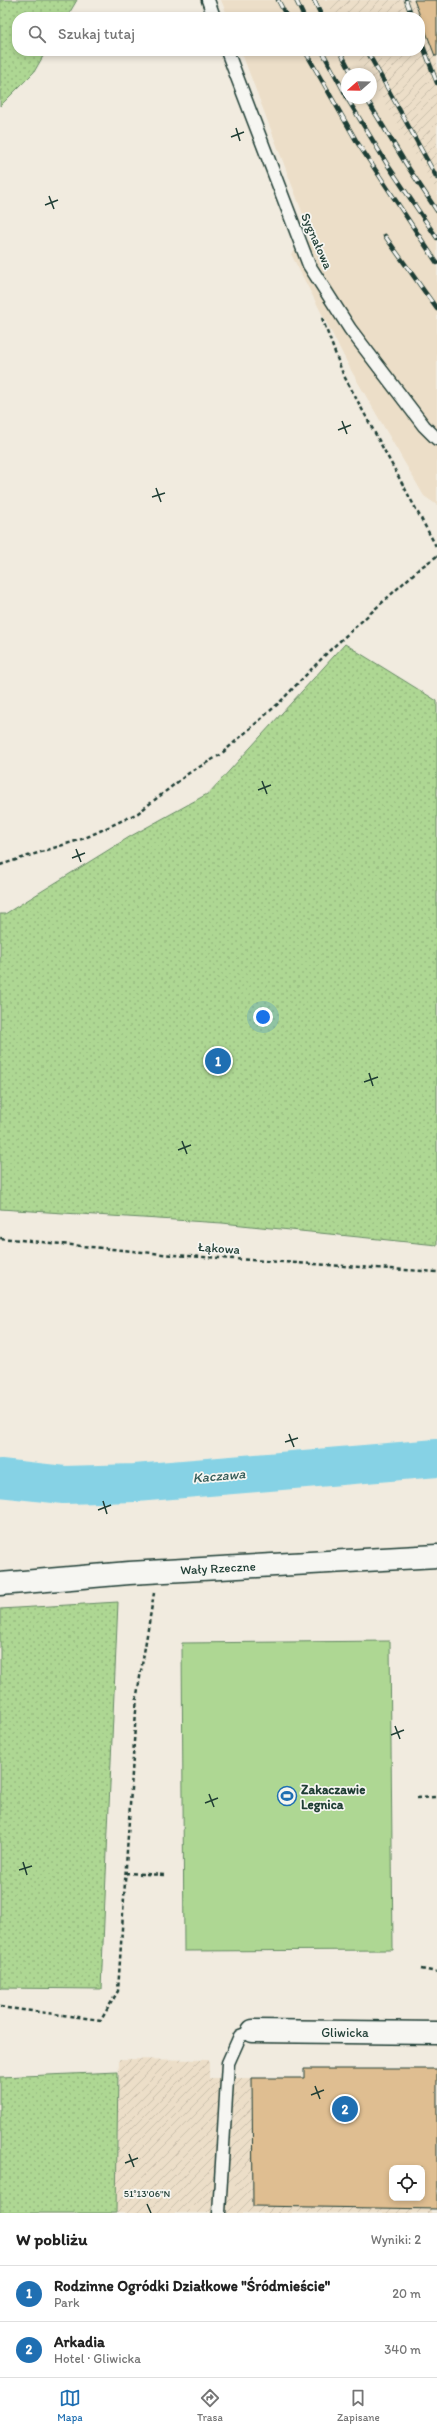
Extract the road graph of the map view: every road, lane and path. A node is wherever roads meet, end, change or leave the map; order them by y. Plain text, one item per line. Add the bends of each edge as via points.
1 (208, 0) edge
2 (212, 12) edge
3 (229, 56) edge
4 (320, 310) dead end
5 (437, 439) edge
6 (437, 548) edge
7 (437, 556) edge
8 (0, 865) edge
9 (0, 1238) edge
10 (437, 1272) edge
11 (437, 1556) edge
12 (158, 1571) junction
13 (0, 1584) edge
14 (437, 1797) edge
15 (417, 1798) dead end
16 (125, 1873) junction
17 (165, 1875) dead end
18 (421, 1969) dead end
19 (437, 1972) edge
20 (0, 2007) edge
21 (253, 2032) joint
22 (437, 2033) edge
23 (218, 2213) edge

1 - 2 lane
3 - 5 lane, Sygnałowa via 309,265 350,329 424,426
4 - 6 path via 343,374
7 - 8 path via 420,568 328,651 279,703 220,754 189,773 138,813 85,838
9 - 10 path, Łąkowa via 173,1255
11 - 12 street, Wały Rzeczne
12 - 13 street, Wały Rzeczne
12 - 16 path via 137,1695
14 - 15 path
16 - 17 path
16 - 20 path via 118,1991 101,2020
18 - 19 path
21 - 22 street, Gliwicka
21 - 23 lane via 240,2036 228,2063

